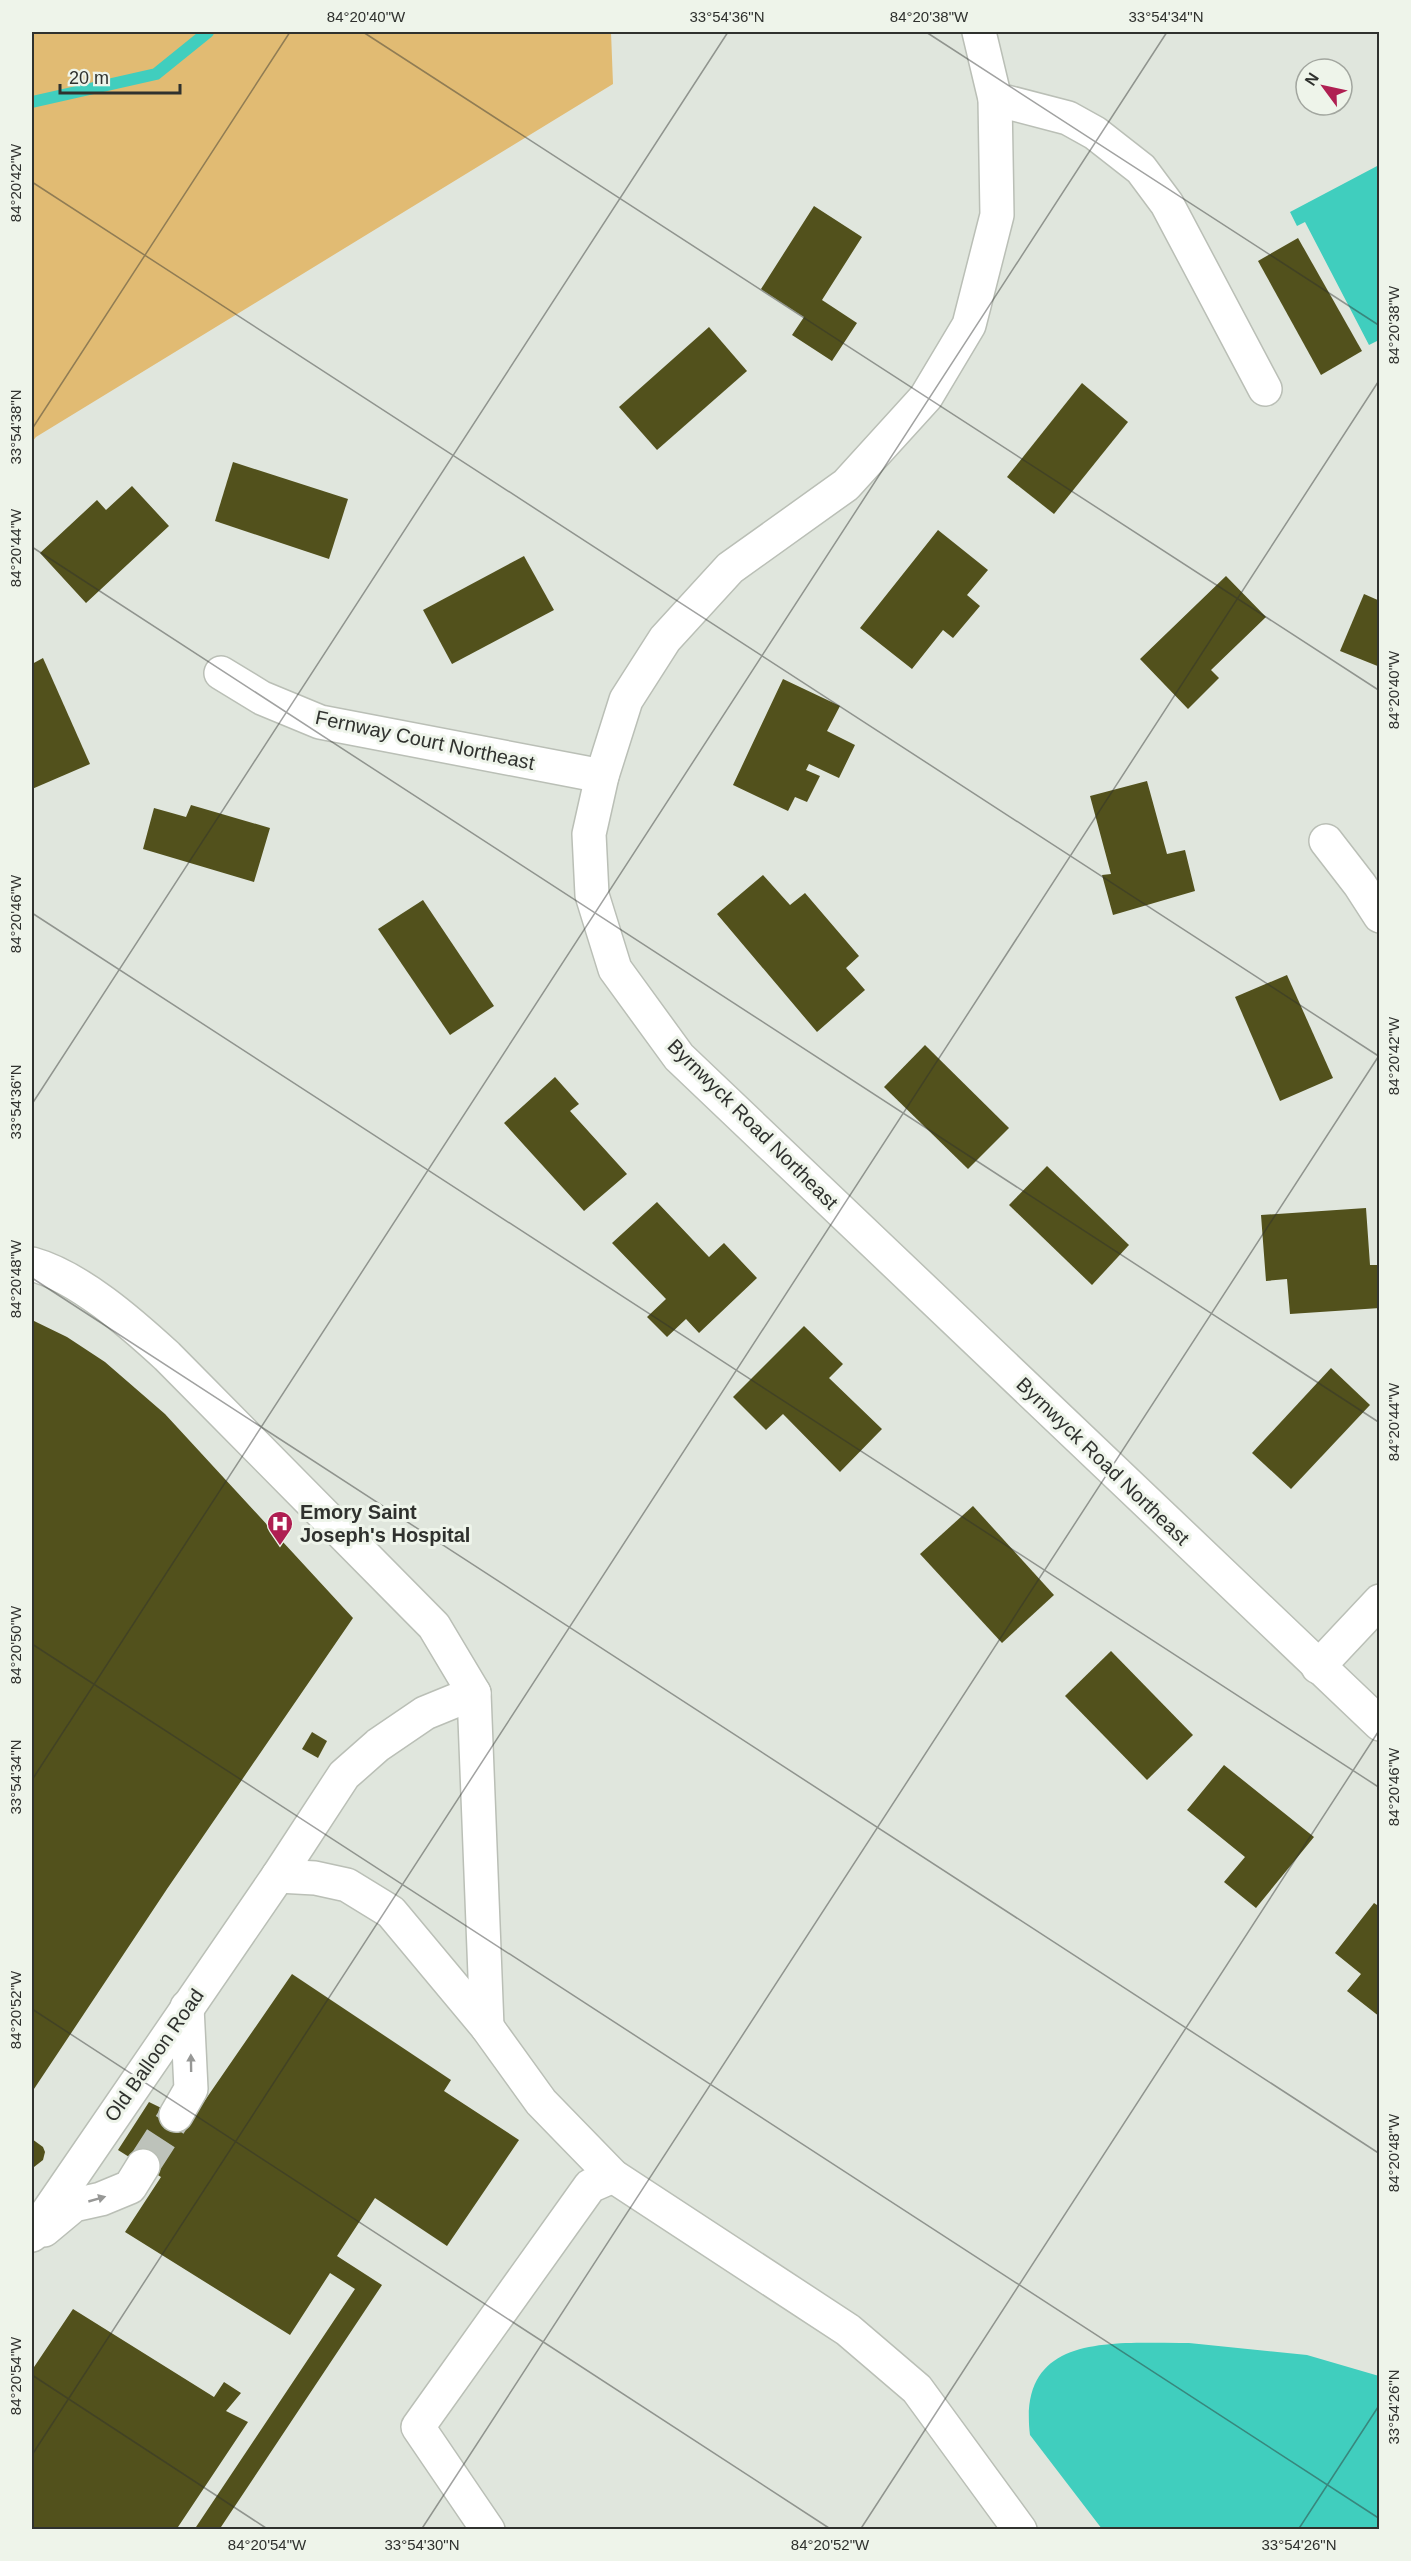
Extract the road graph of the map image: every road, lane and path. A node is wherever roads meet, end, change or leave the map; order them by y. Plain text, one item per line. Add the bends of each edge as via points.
1 (979, 32) edge
2 (995, 99) junction
3 (1265, 389) dead end
4 (221, 674) dead end
5 (602, 776) junction
6 (1326, 841) dead end
7 (1380, 916) edge
8 (32, 1264) edge
9 (1380, 1601) edge
10 (1318, 1667) junction
11 (474, 1693) junction
12 (1380, 1724) edge
13 (278, 1876) junction
14 (187, 2007) junction
15 (487, 2027) junction
16 (176, 2115) tunnel mouth
17 (143, 2166) tunnel mouth
18 (613, 2176) junction
19 (32, 2235) edge
20 (32, 2241) edge
21 (488, 2529) edge
22 (1020, 2529) edge

1 - 2 street, Byrnwyck Road Northeast
2 - 3 street via 1068,118 1142,169 1167,204
2 - 5 street, Byrnwyck Road Northeast via 997,215 969,325 926,398 846,485 730,568 665,639 626,700
4 - 5 street, Fernway Court Northeast via 262,698 320,722
5 - 10 street, Byrnwyck Road Northeast via 589,834 592,895 615,969 679,1057
6 - 7 street
8 - 11 street via 51,1269 126,1319 167,1356 434,1626
9 - 10 street
10 - 12 street, Byrnwyck Road Northeast
11 - 13 street, Old Balloon Road via 425,1713 378,1744 344,1775
11 - 15 street
13 - 14 street, Old Balloon Road
13 - 15 street via 347,1885 391,1912
16 -> 14 street via 191,2089
14 - 19 street, Old Balloon Road
15 - 18 street via 541,2102
20 -> 17 street via 74,2205 130,2187
18 - 21 street via 590,2186 418,2427
18 - 22 street via 848,2330 917,2389

